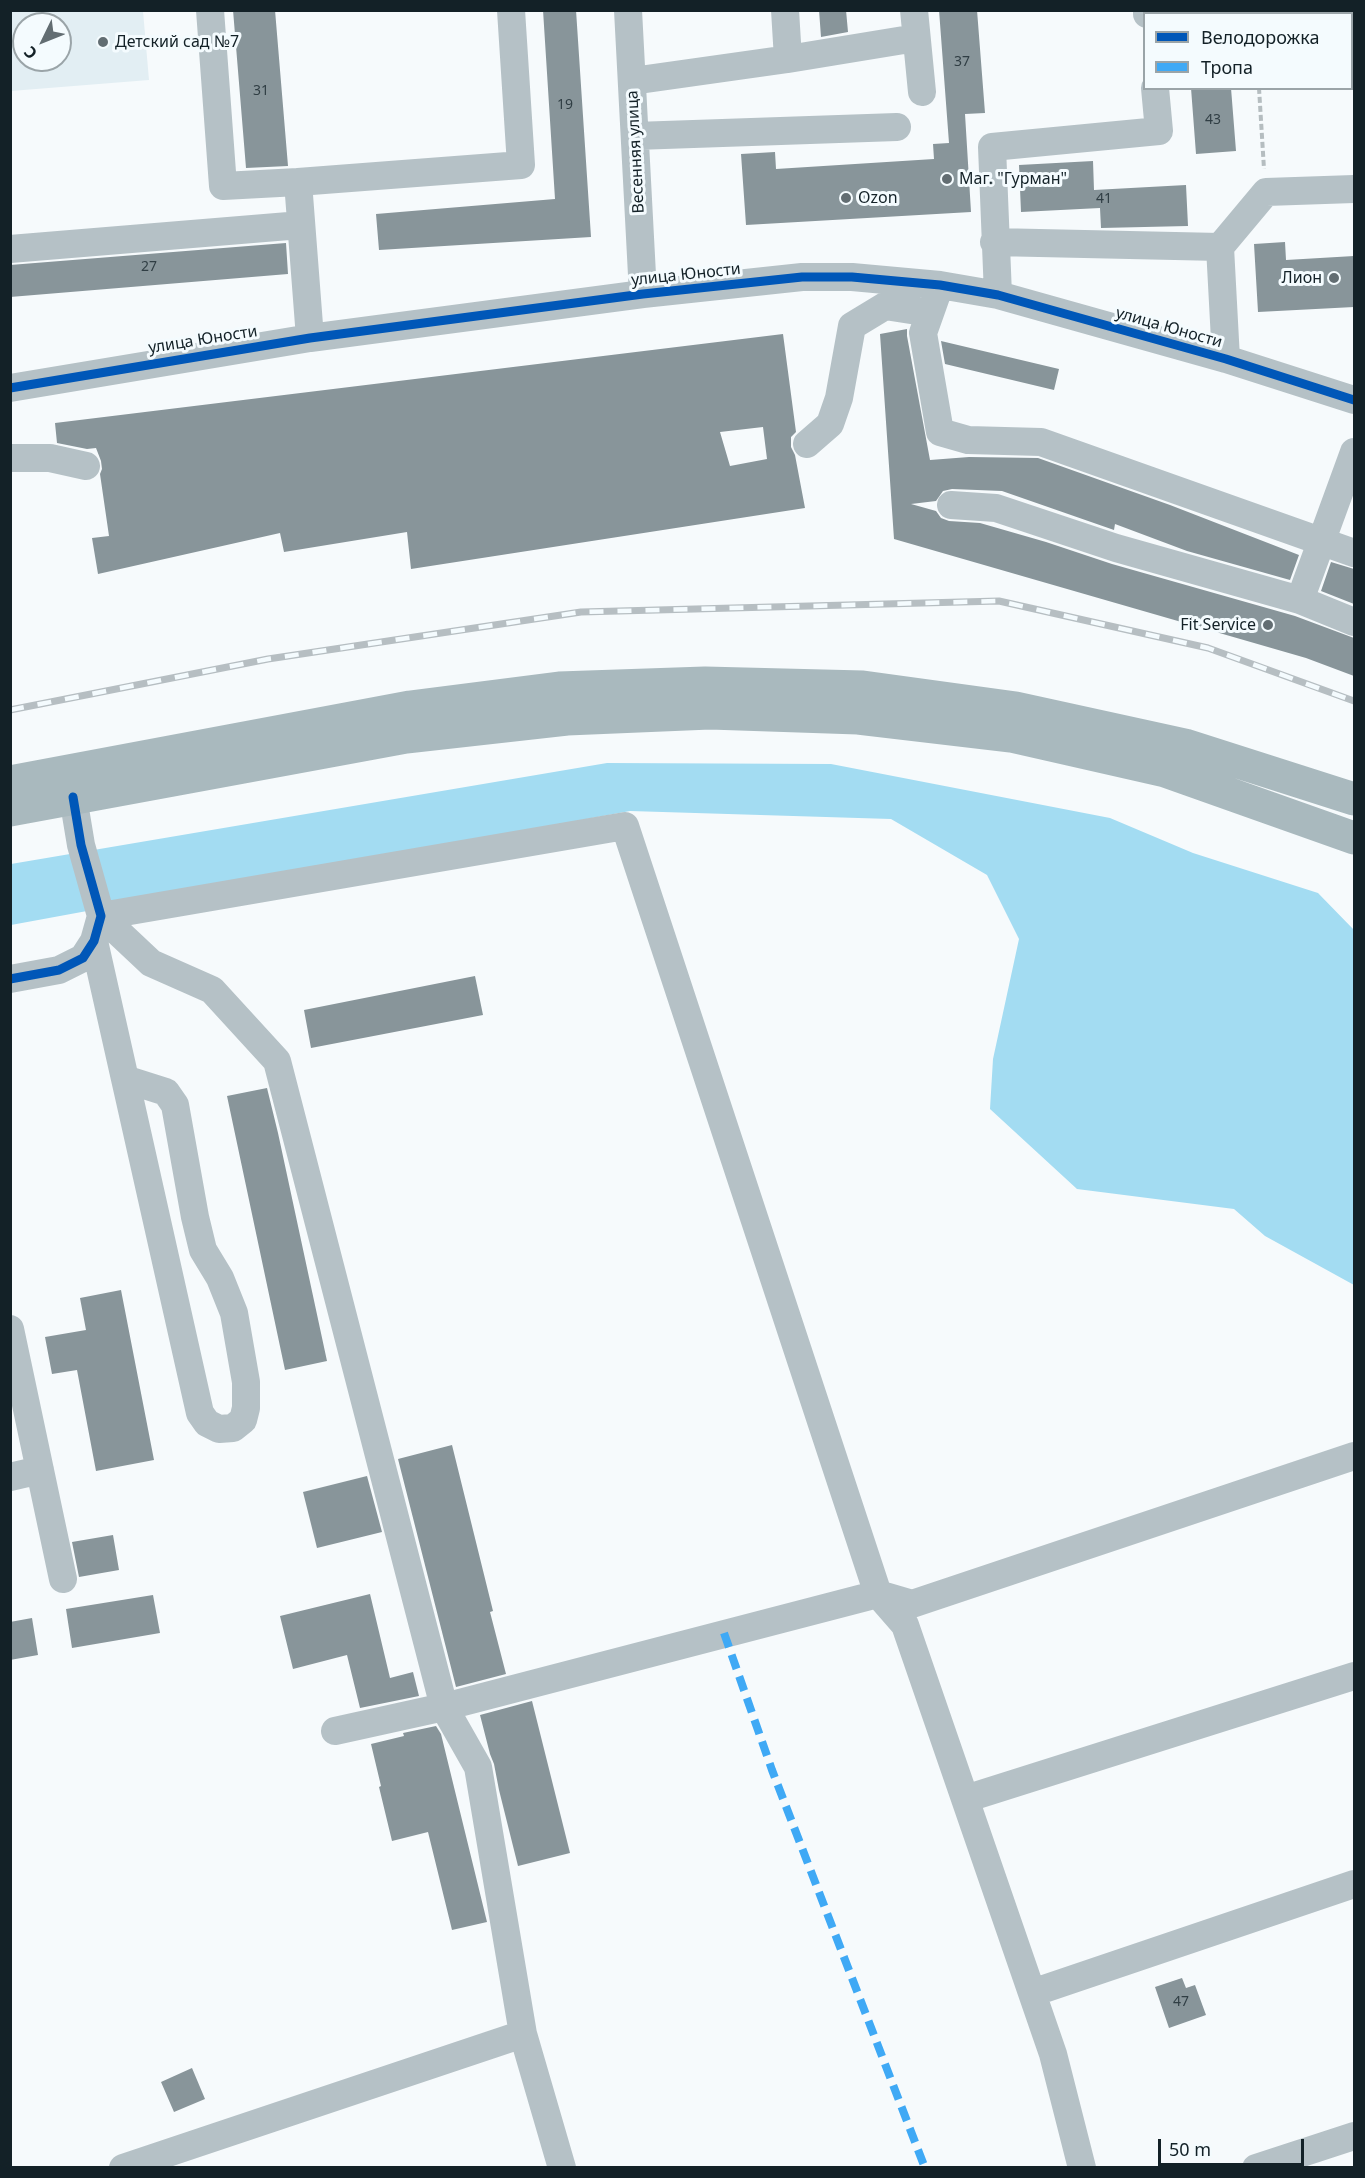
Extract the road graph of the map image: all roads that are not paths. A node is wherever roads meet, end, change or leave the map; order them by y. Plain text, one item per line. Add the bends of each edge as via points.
1 (210, 10) edge
2 (511, 10) edge
3 (628, 10) edge
4 (785, 10) edge
5 (915, 24) edge
6 (788, 59) junction
7 (632, 81) junction
8 (1155, 90) edge
9 (922, 92) dead end
10 (897, 127) dead end
11 (635, 136) junction
12 (298, 182) junction
13 (1354, 189) edge
14 (301, 225) junction
15 (994, 242) junction
16 (1220, 246) junction
17 (10, 249) edge
18 (940, 285) junction
19 (643, 294) junction
20 (998, 295) junction
21 (930, 313) junction
22 (310, 338) junction
23 (1226, 359) junction
24 (10, 388) edge
25 (1354, 400) edge
26 (807, 444) dead end
27 (1354, 452) edge
28 (10, 458) edge
29 (86, 466) dead end
30 (951, 505) dead end
31 (1323, 541) junction
32 (1354, 553) edge
33 (1300, 600) junction
34 (1354, 622) edge
35 (10, 782) edge
36 (73, 797) junction
37 (1354, 799) edge
38 (10, 810) edge
39 (1289, 814) junction
40 (1354, 838) edge
41 (1354, 849) edge
42 (97, 929) junction
43 (10, 979) edge
44 (125, 1079) junction
45 (10, 1329) edge
46 (1354, 1456) edge
47 (40, 1470) junction
48 (10, 1477) edge
49 (63, 1579) dead end
50 (878, 1594) junction
51 (1354, 1676) edge
52 (444, 1707) junction
53 (335, 1731) dead end
54 (965, 1799) junction
55 (1354, 1884) edge
56 (1032, 1993) junction
57 (523, 2034) junction
58 (1354, 2136) edge
59 (123, 2168) edge
60 (561, 2168) edge
61 (1082, 2168) edge
62 (1256, 2168) edge

1 - 12 street via 223,186
2 - 12 street via 521,165
3 - 7 street, Весенняя улица
4 - 6 street
5 - 6 street
5 - 9 street
6 - 7 street
7 - 11 street, Весенняя улица
8 - 15 street via 1159,131 992,147
10 - 11 street
11 - 19 street, Весенняя улица
12 - 14 street
13 - 16 street via 1266,192
14 - 17 street
14 - 22 street
15 - 16 street
15 - 20 street
16 - 23 street
18 - 19 street, улица Юности via 802,277
18 - 20 street, улица Юности
18 - 21 street
19 - 22 street, улица Юности
20 - 23 street, улица Юности
21 - 26 street via 885,306 852,326 839,398 830,424
21 - 31 street via 923,333 940,432 968,440 1041,442
22 - 24 street, улица Юности
23 - 25 street, улица Юности
27 - 31 street
28 - 29 street via 50,458
30 - 33 street via 996,508 1116,548
31 - 32 street
31 - 33 street
33 - 34 street
35 - 37 main road via 410,707 559,688 705,683 863,687 1016,708 1185,745
36 - 38 main road
36 - 39 main road via 406,737 567,719 710,713 858,718 1011,736 1165,771
36 - 42 street
39 - 40 main road
39 - 41 main road
42 - 43 street via 82,958 59,970
42 - 44 street
42 - 50 street via 625,826
42 - 52 street via 151,963 212,990 277,1061
44 - 44 street via 200,1413 207,1423 219,1429 233,1428 243,1420 246,1408 246,1382 234,1313 203,1250 175,1106 166,1092
45 - 47 street
46 - 50 street via 912,1604
47 - 48 street
47 - 49 street
50 - 52 street
50 - 54 street via 905,1625
51 - 54 street
52 - 53 street
52 - 57 street via 478,1767
54 - 56 street
55 - 56 street
56 - 61 street via 1053,2054
57 - 59 street
57 - 60 street
58 - 62 street

